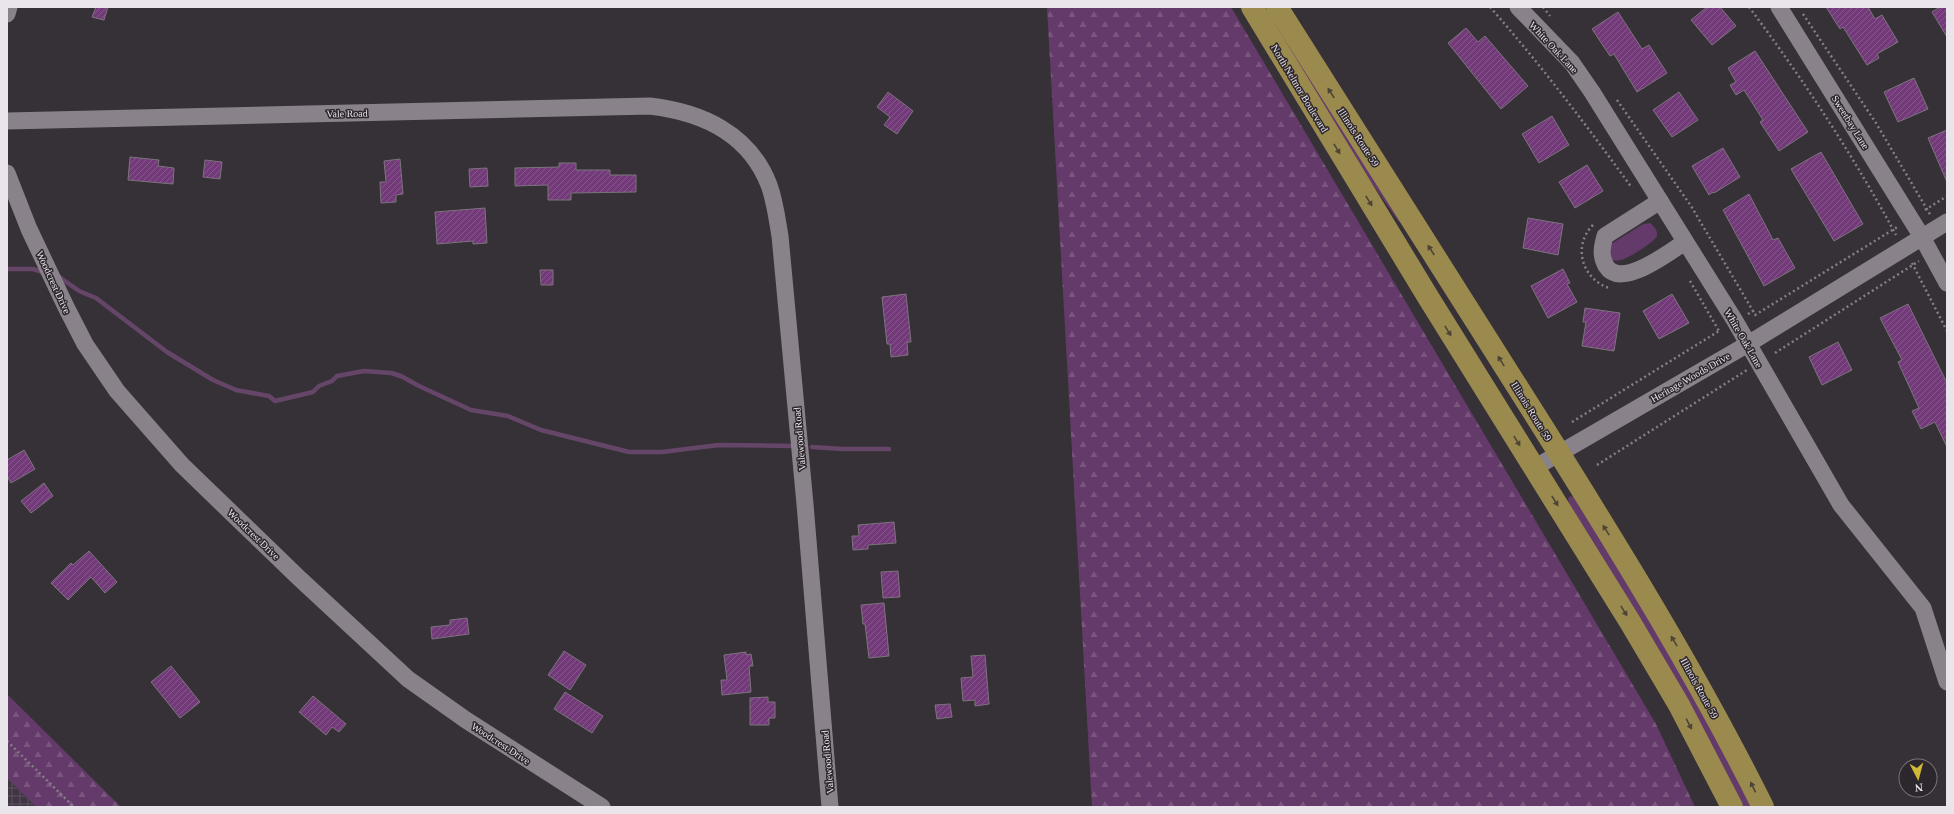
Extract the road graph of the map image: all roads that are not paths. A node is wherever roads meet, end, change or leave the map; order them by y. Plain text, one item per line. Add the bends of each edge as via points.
1 (9, 7) edge
2 (1252, 7) edge
3 (1518, 7) edge
4 (1779, 7) edge
5 (7, 14) edge
6 (1282, 15) edge
7 (687, 112) joint
8 (7, 121) edge
9 (7, 173) edge
10 (1660, 201) junction
11 (1947, 222) edge
12 (1922, 237) junction
13 (1685, 242) junction
14 (1947, 283) edge
15 (1748, 344) junction
16 (1559, 453) junction
17 (1534, 468) junction
18 (1947, 682) edge
19 (602, 807) edge
20 (830, 807) edge
21 (1732, 807) edge
22 (1763, 807) edge

1 - 5 street
2 -> 17 main road, North Neltnor Boulevard via 1348,168
3 - 10 street, White Oak Lane via 1572,64
4 - 12 street, Sweetbay Lane
16 -> 6 main road, Illinois Route 59
7 - 8 street, Vale Road via 650,106
7 - 20 street, Valewood Road via 731,134 761,170 773,197 780,236
9 - 19 street, Woodcrest Drive via 29,229 85,344 117,390 182,464 408,679 466,720
10 - 13 street, White Oak Lane
10 - 13 street via 1605,236 1603,260 1609,270 1619,274 1636,271
11 - 12 street, Heritage Woods Drive
12 - 14 street, Sweetbay Lane
12 - 15 street, Heritage Woods Drive
13 - 15 street, White Oak Lane
15 - 16 street, Heritage Woods Drive
15 - 18 street, White Oak Lane via 1841,505 1923,608
16 - 17 street, Heritage Woods Drive
22 -> 16 main road, Illinois Route 59 via 1701,686
17 -> 21 main road via 1679,705

